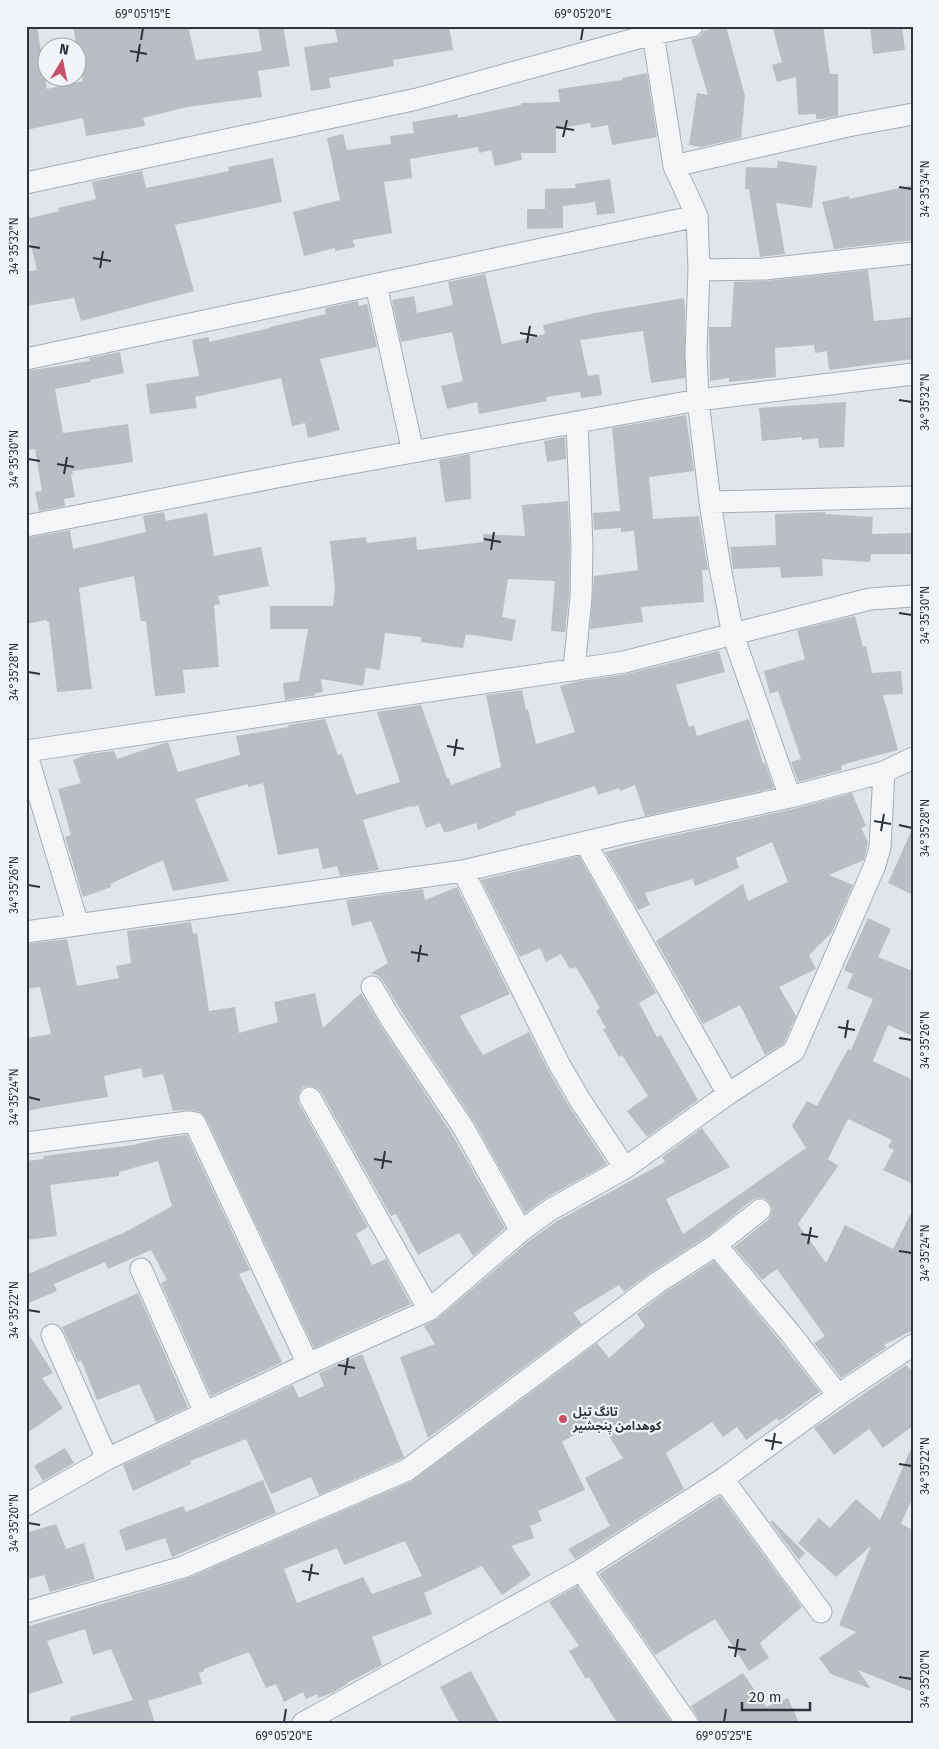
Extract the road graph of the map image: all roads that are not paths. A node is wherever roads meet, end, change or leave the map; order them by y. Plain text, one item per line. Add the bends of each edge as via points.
1 (692, 26) edge
2 (653, 34) junction
3 (913, 114) edge
4 (674, 166) junction
5 (26, 183) edge
6 (697, 216) junction
7 (913, 253) edge
8 (699, 270) junction
9 (376, 285) junction
10 (26, 359) edge
11 (913, 374) edge
12 (698, 400) junction
13 (577, 422) junction
14 (413, 452) junction
15 (913, 497) edge
16 (710, 502) junction
17 (26, 526) edge
18 (913, 596) edge
19 (733, 634) junction
20 (574, 670) junction
21 (26, 752) edge
22 (913, 758) edge
23 (884, 772) junction
24 (790, 797) junction
25 (585, 842) junction
26 (462, 871) junction
27 (78, 926) junction
28 (26, 932) edge
29 (372, 987) dead end
30 (728, 1094) junction
31 (310, 1098) dead end
32 (26, 1143) edge
33 (625, 1168) junction
34 (760, 1210) dead end
35 (521, 1231) junction
36 (716, 1245) junction
37 (141, 1269) dead end
38 (429, 1310) junction
39 (52, 1335) dead end
40 (913, 1345) edge
41 (308, 1364) junction
42 (838, 1396) junction
43 (205, 1413) junction
44 (107, 1459) junction
45 (722, 1479) junction
46 (26, 1505) edge
47 (581, 1570) junction
48 (26, 1612) edge
49 (821, 1612) dead end
50 (303, 1723) edge
51 (687, 1723) edge

1 - 2 street
2 - 4 street
2 - 5 street via 417,99
3 - 4 street
4 - 6 street
6 - 8 street
6 - 9 street
7 - 8 street via 765,270
8 - 12 street
9 - 10 street
9 - 14 street
11 - 12 street
12 - 13 street
12 - 16 street
13 - 14 street
13 - 20 street via 582,546
14 - 17 street
15 - 16 street
16 - 19 street
18 - 19 street via 870,599
19 - 20 street via 624,662
19 - 24 street
20 - 21 street
21 - 27 street
22 - 23 street
23 - 24 street
23 - 30 street via 876,865 794,1051
24 - 25 street
25 - 26 street
25 - 30 street
26 - 27 street
26 - 33 street via 559,1064
27 - 28 street
29 - 35 street via 463,1128
30 - 33 street
31 - 38 street
32 - 41 street via 195,1123
33 - 35 street via 550,1210
34 - 36 street
35 - 38 street
36 - 42 street
36 - 48 street via 657,1283 407,1470 183,1567
37 - 43 street
38 - 41 street
39 - 44 street
40 - 42 street
41 - 43 street
42 - 45 street
43 - 44 street
44 - 46 street
45 - 47 street
45 - 49 street
47 - 50 street
47 - 51 street

